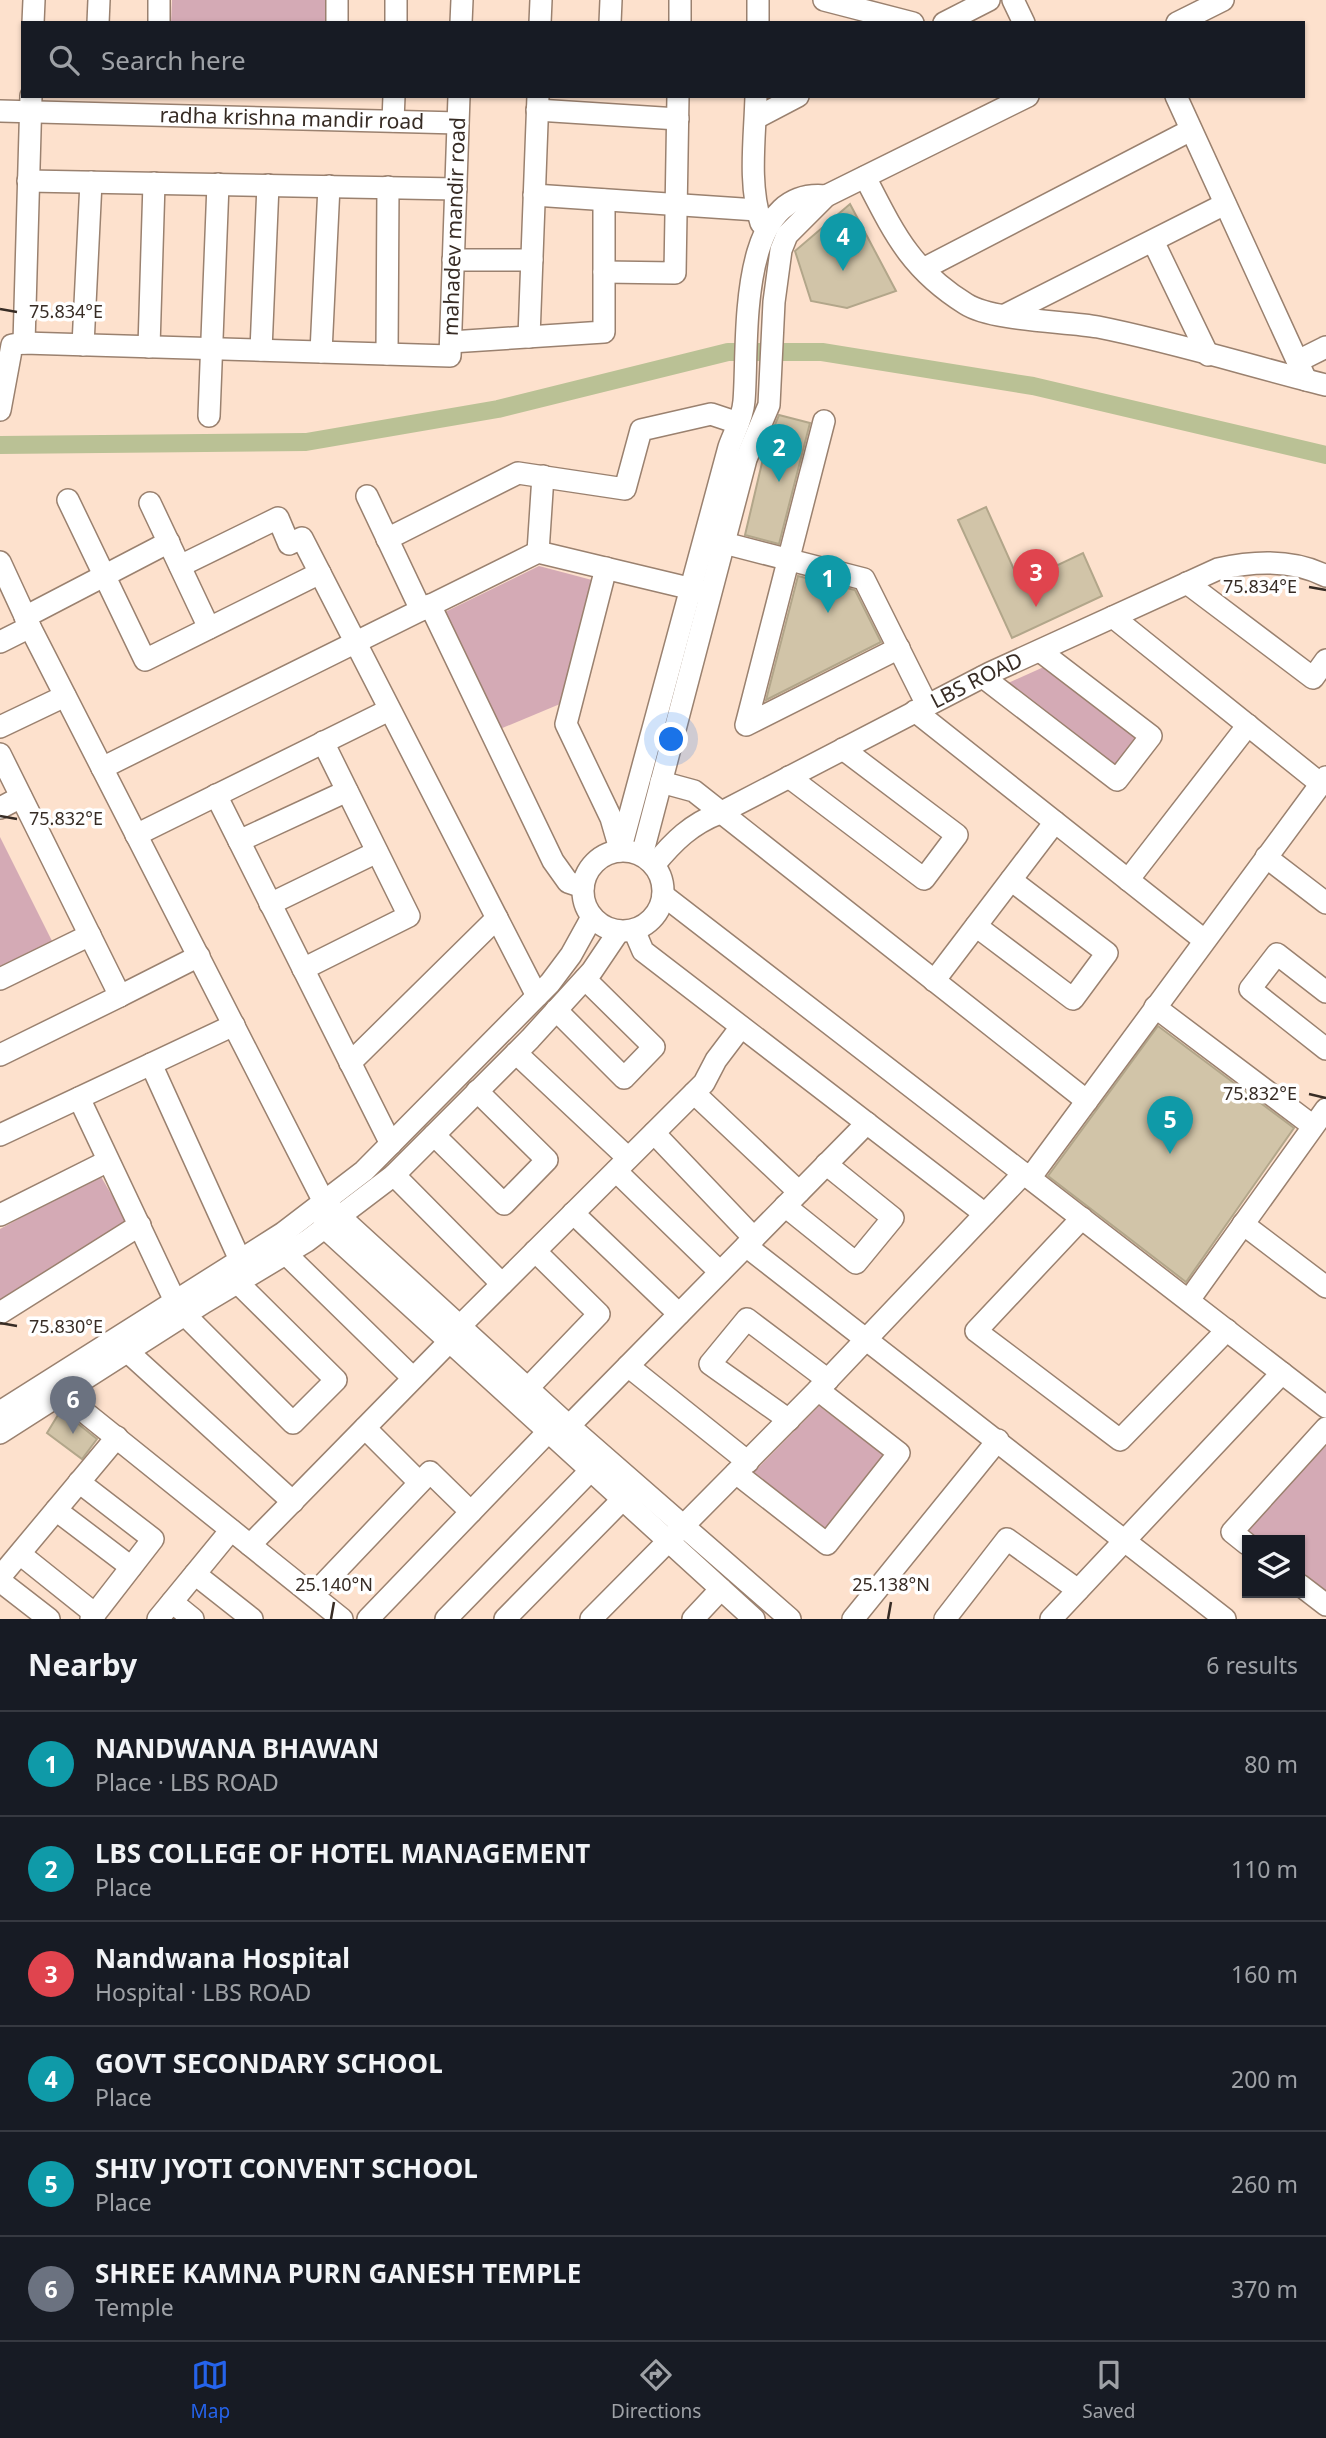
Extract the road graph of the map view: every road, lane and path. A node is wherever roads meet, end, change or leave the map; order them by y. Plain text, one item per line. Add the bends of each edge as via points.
1 (34, 0) edge
2 (99, 0) edge
3 (159, 0) edge
4 (337, 0) edge
5 (396, 0) edge
6 (462, 0) edge
7 (541, 0) edge
8 (611, 0) edge
9 (680, 0) edge
10 (758, 0) edge
11 (824, 0) edge
12 (958, 0) edge
13 (989, 0) edge
14 (1013, 0) edge
15 (1223, 0) edge
16 (867, 5) edge
17 (33, 21) edge
18 (98, 21) edge
19 (159, 21) edge
20 (337, 21) edge
21 (396, 21) edge
22 (461, 21) edge
23 (540, 21) edge
24 (610, 21) edge
25 (680, 21) edge
26 (758, 21) edge
27 (908, 21) edge
28 (946, 21) edge
29 (947, 21) edge
30 (1023, 21) edge
31 (1181, 21) edge
32 (394, 98) edge
33 (459, 98) edge
34 (678, 98) edge
35 (790, 98) edge
36 (1024, 98) edge
37 (1177, 98) edge
38 (537, 103) edge
39 (30, 104) edge
40 (96, 105) edge
41 (156, 106) edge
42 (609, 106) edge
43 (756, 107) edge
44 (0, 111) edge
45 (678, 119) junction
46 (393, 121) junction
47 (458, 123) junction
48 (1191, 130) junction
49 (865, 177) junction
50 (28, 181) junction
51 (91, 182) junction
52 (154, 183) junction
53 (218, 184) junction
54 (268, 185) junction
55 (330, 186) junction
56 (388, 187) junction
57 (456, 189) junction
58 (534, 195) junction
59 (826, 196) junction
60 (604, 200) junction
61 (1225, 204) junction
62 (676, 205) junction
63 (757, 210) junction
64 (765, 233) junction
65 (1153, 241) junction
66 (781, 250) junction
67 (453, 260) junction
68 (532, 260) junction
69 (923, 269) junction
70 (604, 272) junction
71 (1005, 315) junction
72 (529, 337) junction
73 (24, 343) junction
74 (83, 345) junction
75 (149, 347) junction
76 (1326, 347) edge
77 (211, 349) junction
78 (451, 349) junction
79 (261, 350) junction
80 (321, 352) junction
81 (387, 354) junction
82 (1208, 355) junction
83 (1310, 375) edge
84 (0, 410) edge
85 (741, 414) junction
86 (209, 416) dead end
87 (824, 421) dead end
88 (543, 476) junction
89 (367, 496) dead end
90 (68, 500) dead end
91 (150, 503) dead end
92 (387, 539) junction
93 (169, 542) junction
94 (724, 543) junction
95 (538, 552) junction
96 (791, 560) junction
97 (0, 562) edge
98 (180, 566) junction
99 (606, 568) junction
100 (320, 573) junction
101 (1326, 576) edge
102 (105, 577) junction
103 (1187, 583) junction
104 (701, 591) junction
105 (425, 608) junction
106 (1114, 617) junction
107 (28, 622) junction
108 (209, 628) junction
109 (0, 642) edge
110 (355, 643) junction
111 (899, 648) junction
112 (1040, 651) junction
113 (1326, 660) edge
114 (983, 677) junction
115 (65, 696) junction
116 (921, 708) junction
117 (389, 710) junction
118 (1248, 725) junction
119 (0, 727) edge
120 (323, 742) junction
121 (843, 750) junction
122 (0, 754) edge
123 (102, 768) junction
124 (789, 777) junction
125 (661, 782) junction
126 (347, 791) junction
127 (1321, 793) edge
128 (216, 795) junction
129 (21, 797) junction
130 (0, 808) edge
131 (720, 813) junction
132 (1055, 822) junction
133 (136, 835) junction
134 (239, 841) junction
135 (621, 851) junction
136 (377, 852) junction
137 (1266, 857) junction
138 (648, 860) junction
139 (1011, 880) junction
140 (1128, 880) junction
141 (583, 887) junction
142 (663, 895) junction
143 (1326, 903) edge
144 (270, 904) junction
145 (592, 917) junction
146 (497, 918) junction
147 (976, 926) junction
148 (627, 931) junction
149 (90, 935) junction
150 (1204, 940) junction
151 (199, 956) junction
152 (303, 969) junction
153 (0, 979) edge
154 (585, 979) junction
155 (934, 981) junction
156 (1326, 992) edge
157 (120, 996) junction
158 (537, 996) junction
159 (1155, 1007) junction
160 (556, 1010) junction
161 (234, 1025) junction
162 (741, 1027) junction
163 (1326, 1049) edge
164 (516, 1053) junction
165 (0, 1055) edge
166 (350, 1063) junction
167 (151, 1064) junction
168 (477, 1091) junction
169 (694, 1093) junction
170 (79, 1098) junction
171 (1087, 1101) junction
172 (1326, 1109) edge
173 (867, 1123) junction
174 (1313, 1126) junction
175 (654, 1133) junction
176 (0, 1135) edge
177 (434, 1135) junction
178 (391, 1144) junction
179 (108, 1161) junction
180 (826, 1164) junction
181 (622, 1165) junction
182 (394, 1175) junction
183 (1027, 1175) junction
184 (792, 1199) junction
185 (324, 1202) junction
186 (573, 1213) junction
187 (985, 1214) junction
188 (0, 1215) edge
189 (342, 1215) junction
190 (1082, 1218) junction
191 (1243, 1224) junction
192 (139, 1226) junction
193 (324, 1228) junction
194 (750, 1242) junction
195 (535, 1251) junction
196 (286, 1254) junction
197 (240, 1260) junction
198 (720, 1272) junction
199 (238, 1283) junction
200 (502, 1284) junction
201 (1326, 1287) edge
202 (1189, 1300) junction
203 (180, 1308) junction
204 (0, 1313) edge
205 (679, 1314) junction
206 (1227, 1330) junction
207 (455, 1334) junction
208 (868, 1338) junction
209 (128, 1352) junction
210 (628, 1366) junction
211 (1282, 1373) junction
212 (413, 1378) junction
213 (823, 1385) junction
214 (528, 1388) junction
215 (62, 1394) junction
216 (1326, 1407) edge
217 (0, 1412) edge
218 (789, 1420) junction
219 (569, 1426) junction
220 (365, 1427) junction
221 (1326, 1428) edge
222 (548, 1432) junction
223 (0, 1433) edge
224 (117, 1437) junction
225 (998, 1440) junction
226 (742, 1468) junction
227 (590, 1471) junction
228 (79, 1482) junction
229 (419, 1482) junction
230 (622, 1500) junction
231 (293, 1502) junction
232 (56, 1510) junction
233 (471, 1512) junction
234 (685, 1526) junction
235 (231, 1530) junction
236 (1124, 1539) junction
237 (1242, 1540) edge
238 (668, 1542) junction
239 (250, 1545) junction
240 (20, 1554) junction
241 (131, 1567) junction
242 (195, 1574) junction
243 (0, 1579) edge
244 (721, 1589) junction
245 (1305, 1589) edge
246 (1078, 1590) junction
247 (313, 1595) junction
248 (172, 1602) junction
249 (1326, 1605) edge
250 (93, 1617) edge
251 (49, 1619) edge
252 (158, 1619) edge
253 (193, 1619) edge
254 (253, 1619) edge
255 (342, 1619) edge
256 (368, 1619) edge
257 (446, 1619) edge
258 (505, 1619) edge
259 (591, 1619) edge
260 (693, 1619) edge
261 (754, 1619) edge
262 (790, 1619) edge
263 (853, 1619) edge
264 (945, 1619) edge
265 (1051, 1619) edge
266 (1224, 1619) edge

1 - 17 street
2 - 18 street
3 - 19 street
4 - 20 street
5 - 21 street
6 - 22 street
7 - 23 street
8 - 24 street
9 - 25 street
10 - 26 street
11 - 16 street
12 - 28 street
13 - 29 street
14 - 30 street
15 - 31 street
16 - 27 street
32 - 46 street
33 - 47 street, mahadev mandir road
34 - 45 street
35 - 43 street
36 - 49 street
37 - 48 street
38 - 42 street
38 - 58 street
39 - 40 street, radha krishna mandir road
39 - 44 street, radha krishna mandir road
39 - 50 street
40 - 41 street, radha krishna mandir road
41 - 46 street, radha krishna mandir road
42 - 45 street
43 - 63 street
45 - 62 street
46 - 47 street, radha krishna mandir road
47 - 57 street, mahadev mandir road
48 - 61 street
48 - 69 street
49 - 59 street
49 - 69 street via 901,247
50 - 51 street
50 - 73 street
51 - 52 street
51 - 74 street
52 - 53 street
52 - 75 street
53 - 54 street
53 - 77 street
54 - 55 street
54 - 79 street
55 - 56 street
55 - 80 street
56 - 57 street
56 - 81 street
57 - 67 street, mahadev mandir road
58 - 60 street
58 - 68 street
59 - 64 street via 791,202
59 - 66 street via 788,235
60 - 62 street
60 - 70 street
61 - 65 street
61 - 83 street
62 - 63 street
62 - 70 street via 674,273
63 - 64 street
64 - 66 street
64 - 85 street via 756,249 748,302
65 - 71 street
65 - 82 street
66 - 94 street via 769,405 746,459
67 - 68 street
67 - 78 street, mahadev mandir road
68 - 72 street
69 - 71 street via 969,306
70 - 72 street via 604,332
71 - 82 street via 1097,327
72 - 78 street
73 - 74 street
73 - 84 street via 12,345
74 - 75 street
75 - 77 street
76 - 83 street
77 - 79 street
77 - 86 street
78 - 81 street
79 - 80 street
80 - 81 street
82 - 83 street
85 - 88 street via 711,414 641,430 625,489
85 - 104 street
87 - 96 street
88 - 92 street via 518,473
88 - 95 street
89 - 92 street
90 - 102 street
91 - 93 street
92 - 105 street
93 - 98 street
93 - 102 street
94 - 96 street
94 - 104 street
95 - 99 street
95 - 105 street
96 - 111 street via 864,579
96 - 111 street via 746,725
97 - 107 street
98 - 100 street via 278,518 289,544 302,538
98 - 108 street
99 - 104 street
99 - 135 street via 566,724 611,818
100 - 108 street
100 - 110 street
101 - 103 street, LBS ROAD via 1281,564 1247,562
102 - 107 street
102 - 108 street via 145,660
103 - 106 street, LBS ROAD
103 - 113 street via 1313,678
104 - 125 street
104 - 135 street
105 - 110 street
105 - 141 street via 553,861 568,882
106 - 112 street, LBS ROAD
106 - 118 street
107 - 109 street
107 - 115 street
110 - 117 street
110 - 123 street
111 - 116 street
112 - 114 street, LBS ROAD
112 - 114 street via 1151,736 1117,780
114 - 116 street, LBS ROAD
115 - 119 street
115 - 123 street
116 - 121 street, LBS ROAD
116 - 132 street
117 - 120 street
117 - 146 street
118 - 127 street
118 - 140 street
120 - 126 street
120 - 128 street
121 - 124 street, LBS ROAD
121 - 124 street via 957,835 924,879
122 - 129 street
123 - 133 street
124 - 131 street, LBS ROAD
125 - 131 street via 694,791
125 - 138 street
126 - 134 street
126 - 136 street
127 - 137 street
128 - 133 street
128 - 134 street
129 - 130 street
129 - 149 street
131 - 138 street, LBS ROAD via 695,823
131 - 155 street
132 - 139 street
132 - 140 street
133 - 151 street
134 - 144 street
135 - 138 street
135 - 141 street via 597,859
136 - 144 street
136 - 152 street via 409,916
137 - 143 street
137 - 150 street
138 - 142 street via 662,879
139 - 147 street
139 - 147 street via 1107,953 1073,999
140 - 150 street
141 - 145 street via 584,903
142 - 148 street via 649,922
142 - 183 street
144 - 152 street
145 - 148 street via 604,927
145 - 158 street via 571,955
146 - 158 street
146 - 166 street
147 - 155 street
148 - 154 street
148 - 162 street via 643,951
149 - 153 street
149 - 157 street
150 - 159 street
151 - 157 street
151 - 161 street
152 - 166 street
154 - 160 street
154 - 160 street via 654,1047 624,1078
155 - 171 street
156 - 163 street via 1277,954 1250,989
157 - 165 street
158 - 178 street
159 - 171 street
159 - 174 street
160 - 164 street
161 - 167 street
161 - 185 street
162 - 169 street
162 - 173 street
164 - 168 street
164 - 181 street
166 - 178 street
167 - 170 street
167 - 197 street
168 - 177 street
168 - 177 street via 547,1160 504,1204
169 - 175 street
169 - 184 street
170 - 176 street
170 - 179 street
171 - 183 street
172 - 174 street
173 - 180 street
173 - 187 street
174 - 191 street
175 - 181 street
175 - 194 street
177 - 182 street
178 - 185 street
179 - 188 street
179 - 192 street
180 - 184 street
180 - 184 street via 893,1218 856,1264
181 - 186 street
181 - 198 street
182 - 189 street
182 - 200 street
183 - 187 street
183 - 190 street
184 - 194 street
185 - 189 street
185 - 193 street
185 - 197 street
186 - 195 street
186 - 205 street
187 - 208 street
189 - 193 street
189 - 207 street
190 - 202 street
190 - 206 street via 976,1331 1120,1440
191 - 201 street
191 - 202 street
192 - 203 street
192 - 204 street
193 - 196 street
193 - 207 street
194 - 198 street
194 - 208 street
195 - 200 street
195 - 214 street via 599,1314
196 - 199 street
196 - 212 street
197 - 203 street
198 - 205 street
199 - 203 street
199 - 203 street via 336,1380 293,1423
200 - 207 street
202 - 206 street
203 - 209 street
203 - 217 street
205 - 210 street
206 - 211 street
207 - 212 street
207 - 214 street
207 - 222 street
208 - 213 street
208 - 225 street
209 - 215 street
209 - 231 street
210 - 219 street
210 - 226 street
211 - 216 street
211 - 236 street
212 - 220 street
213 - 218 street
213 - 218 street via 747,1319 710,1364
213 - 226 street via 899,1453 827,1544
214 - 219 street
215 - 223 street
215 - 224 street
218 - 226 street
219 - 234 street
220 - 229 street
220 - 231 street
221 - 237 street via 1232,1532
222 - 227 street
222 - 233 street
224 - 228 street
224 - 235 street
225 - 236 street
225 - 263 street
226 - 234 street
227 - 230 street
227 - 257 street
228 - 232 street
228 - 241 street via 153,1539
229 - 233 street via 430,1472
229 - 247 street
230 - 238 street
230 - 258 street
231 - 239 street
232 - 240 street
232 - 241 street
233 - 256 street
234 - 238 street
234 - 262 street
235 - 239 street
235 - 242 street
236 - 246 street
236 - 266 street
238 - 244 street
238 - 259 street
239 - 247 street
240 - 243 street
240 - 250 street
241 - 250 street
242 - 248 street
242 - 254 street
243 - 251 street
244 - 260 street
244 - 261 street
245 - 249 street
246 - 264 street via 1007,1539
246 - 265 street
247 - 255 street
248 - 252 street
248 - 253 street

